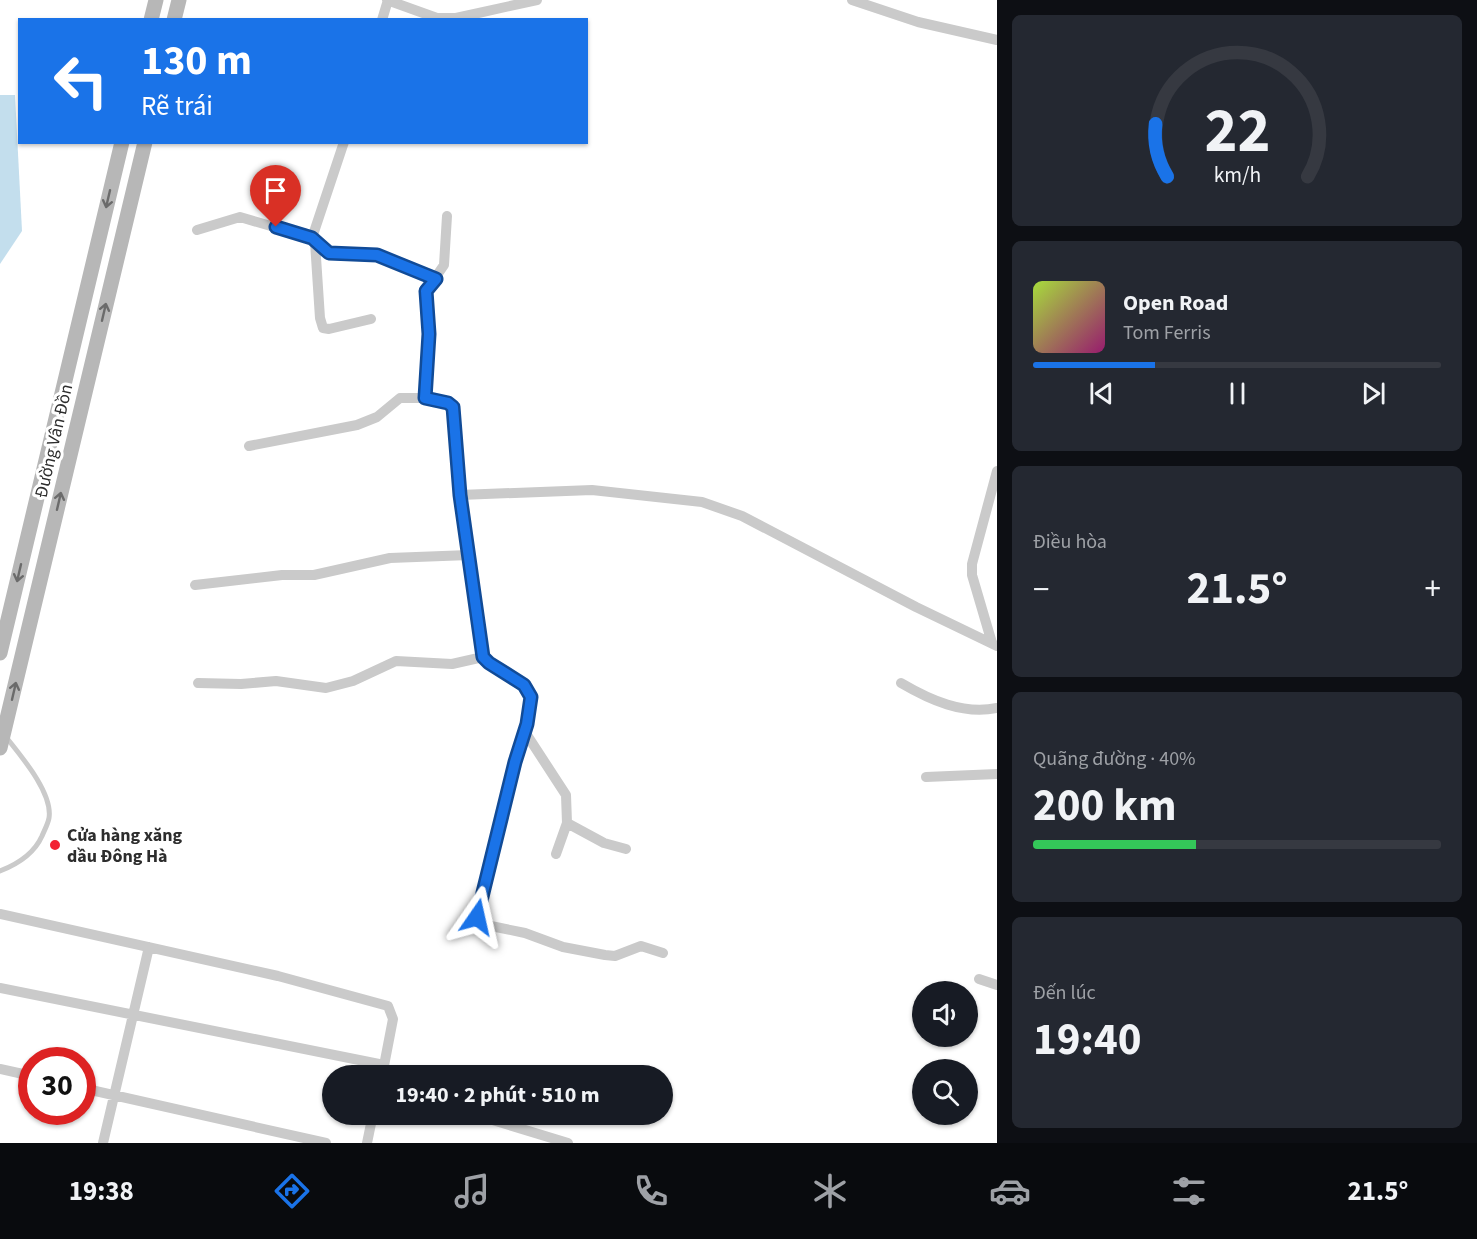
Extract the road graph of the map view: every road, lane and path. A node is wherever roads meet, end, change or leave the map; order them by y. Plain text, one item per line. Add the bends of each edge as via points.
1 (156, 0) edge
2 (179, 0) edge
3 (387, 0) edge
4 (537, 0) edge
5 (852, 0) edge
6 (152, 18) edge
7 (174, 18) edge
8 (382, 18) edge
9 (997, 40) edge
10 (122, 144) edge
11 (145, 144) edge
12 (343, 144) edge
13 (447, 216) dead end
14 (197, 230) dead end
15 (314, 240) junction
16 (96, 253) junction
17 (117, 258) junction
18 (436, 279) junction
19 (371, 319) dead end
20 (425, 398) junction
21 (249, 446) dead end
22 (997, 471) edge
23 (460, 495) junction
24 (469, 555) junction
25 (195, 585) dead end
26 (994, 645) edge
27 (0, 653) edge
28 (483, 657) junction
29 (198, 683) dead end
30 (901, 683) dead end
31 (997, 708) edge
32 (525, 732) junction
33 (1, 738) edge
34 (997, 774) edge
35 (926, 777) dead end
36 (567, 823) junction
37 (626, 849) dead end
38 (556, 854) dead end
39 (0, 871) edge
40 (0, 914) edge
41 (148, 947) junction
42 (663, 953) dead end
43 (979, 979) dead end
44 (997, 985) edge
45 (0, 988) edge
46 (133, 1016) junction
47 (360, 1065) edge
48 (384, 1065) edge
49 (0, 1069) edge
50 (18, 1073) edge
51 (96, 1091) edge
52 (114, 1095) junction
53 (371, 1125) edge
54 (509, 1125) edge
55 (103, 1143) edge
56 (326, 1143) edge
57 (367, 1143) edge
58 (568, 1143) edge

1 - 6 main road
2 - 7 main road
3 - 4 street via 436,18 456,18
3 - 8 street
5 - 9 street via 918,22
10 -> 16 main road, Đường Vân Đồn
11 - 17 main road, Đường Vân Đồn
12 - 15 street
13 - 18 street via 445,259
14 - 15 street via 240,217
15 - 18 street via 329,253 377,255
15 - 19 street via 323,327
16 - 17 main road
16 -> 27 main road, Đường Vân Đồn
33 -> 17 main road, Đường Vân Đồn
18 - 20 street via 426,291 429,334
20 - 21 street via 400,398 377,417 357,426
20 - 23 street via 453,407
22 - 26 street via 972,564
23 - 24 street
23 - 26 street via 592,490 702,502 751,520
24 - 25 street via 398,557 314,575 282,574
24 - 28 street
28 - 29 street via 452,664 396,661 353,681 326,688 276,681
28 - 32 street via 530,692
30 - 31 street via 947,705 969,710
32 - 36 street via 566,795
32 - 42 street via 477,917 486,925 563,947 615,956 641,946
33 - 39 lane via 29,768 46,797 49,818 37,846 16,864
34 - 35 street
36 - 37 street via 604,843
36 - 38 street
40 - 41 street
41 - 46 street
41 - 48 street via 388,1006 393,1019
43 - 44 street
45 - 46 street
46 - 47 street
46 - 52 street
49 - 50 street
51 - 52 street
52 - 55 street
52 - 56 street
53 - 57 street
54 - 58 street

